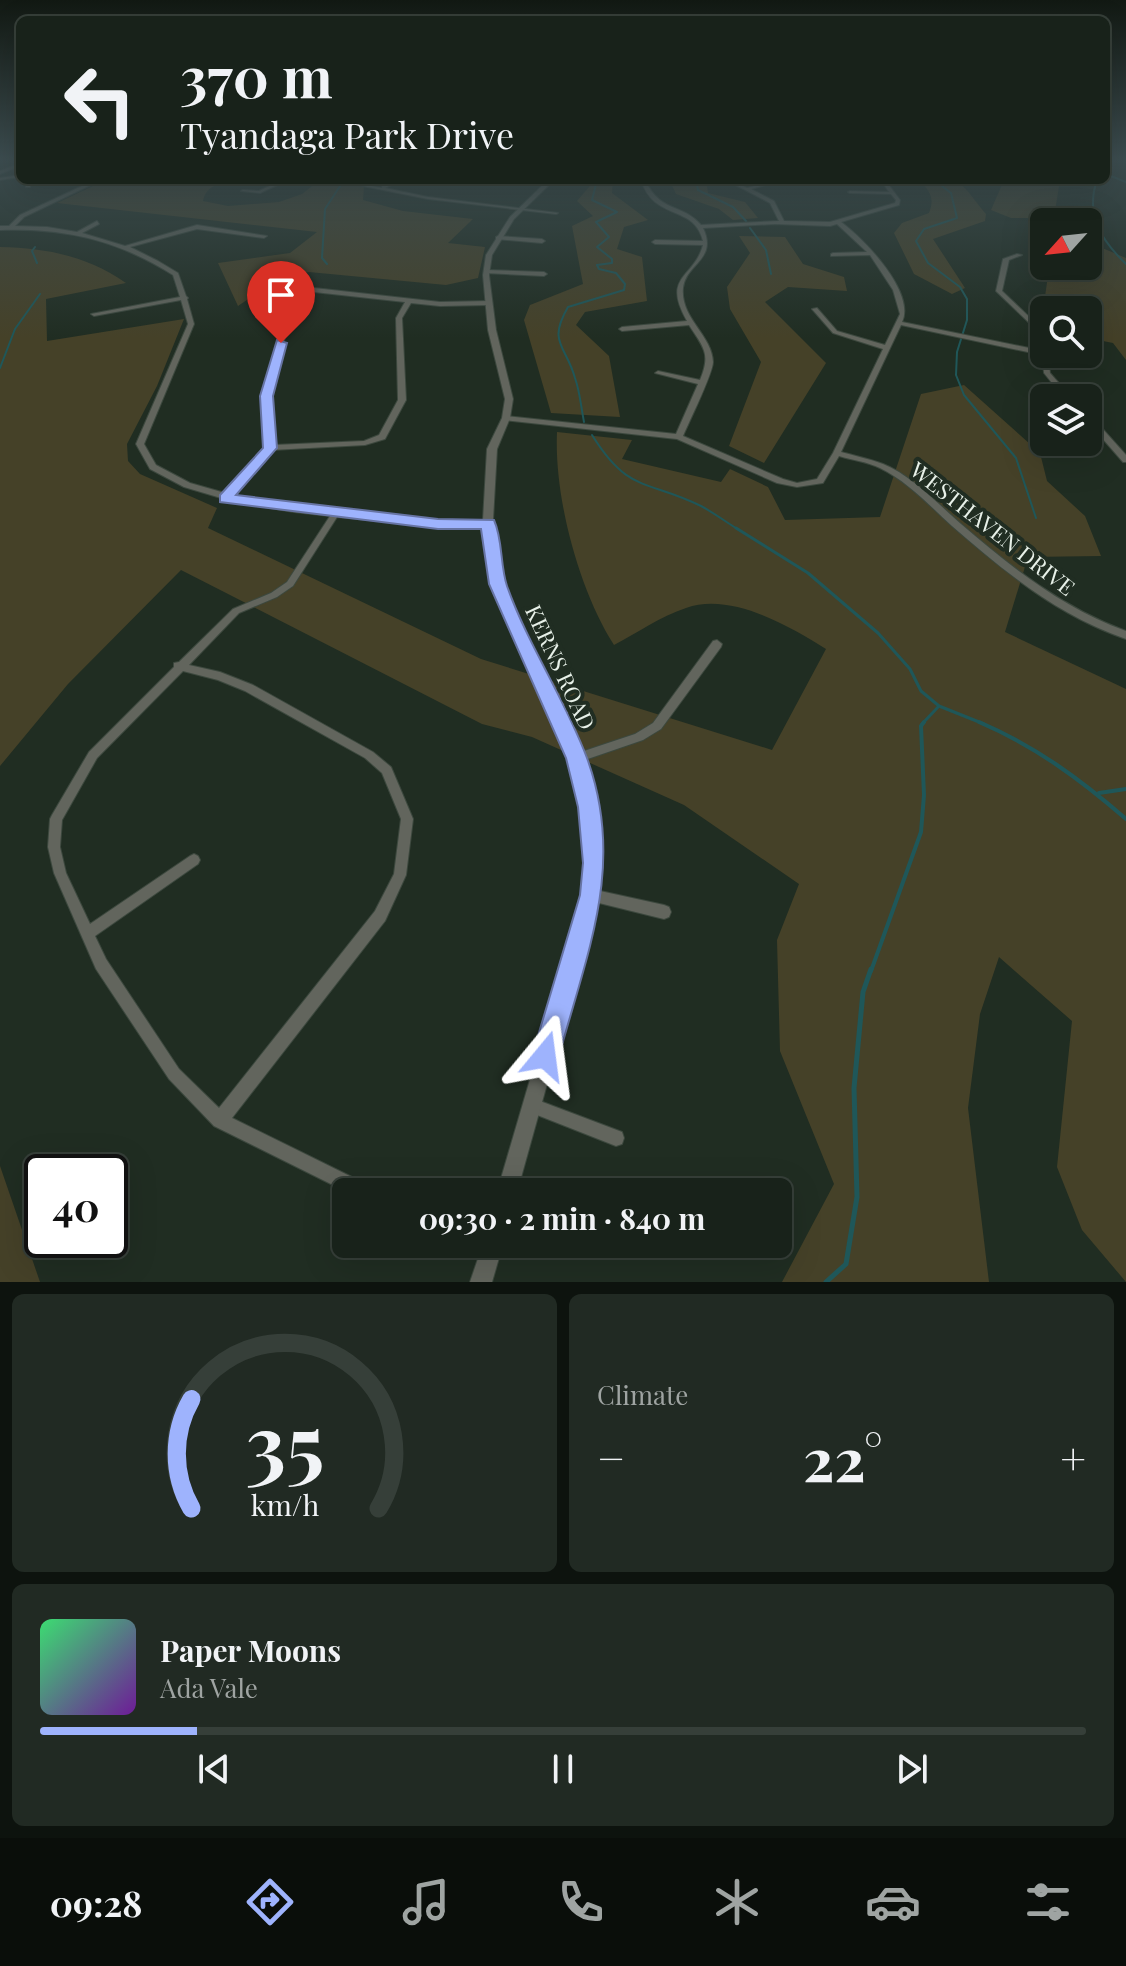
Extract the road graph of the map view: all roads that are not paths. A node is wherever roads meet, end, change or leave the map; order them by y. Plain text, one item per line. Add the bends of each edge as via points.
1 (19, 219) edge
2 (514, 219) edge
3 (687, 219) edge
4 (852, 219) edge
5 (782, 221) joint
6 (97, 223) dead end
7 (839, 223) junction
8 (701, 227) junction
9 (0, 228) edge
10 (10, 228) junction
11 (78, 233) junction
12 (264, 236) dead end
13 (498, 238) junction
14 (542, 241) dead end
15 (655, 242) dead end
16 (705, 243) junction
17 (126, 247) junction
18 (871, 253) junction
19 (833, 255) dead end
20 (1019, 255) dead end
21 (487, 272) junction
22 (544, 274) dead end
23 (185, 298) junction
24 (409, 301) junction
25 (489, 303) junction
26 (815, 309) dead end
27 (94, 314) dead end
28 (1030, 321) edge
29 (690, 323) junction
30 (900, 323) junction
31 (622, 329) dead end
32 (885, 347) junction
33 (1030, 350) edge
34 (658, 373) dead end
35 (702, 383) junction
36 (506, 418) junction
37 (1102, 433) edge
38 (679, 437) junction
39 (270, 448) junction
40 (837, 453) junction
41 (1126, 460) edge
42 (225, 498) junction
43 (336, 513) junction
44 (488, 524) junction
45 (1126, 635) edge
46 (717, 644) dead end
47 (178, 666) junction
48 (576, 758) junction
49 (194, 860) dead end
50 (591, 895) junction
51 (664, 912) dead end
52 (87, 934) junction
53 (532, 1106) junction
54 (220, 1120) junction
55 (616, 1138) dead end
56 (336, 1178) edge
57 (511, 1178) edge
58 (486, 1258) edge
59 (481, 1282) edge

1 - 10 street
2 - 13 street, KERNS ROAD
3 - 8 street
4 - 7 street
5 - 7 street
5 - 8 street
6 - 11 street
7 - 18 street
8 - 16 street
9 - 10 street
10 - 11 street
11 - 17 street
12 - 17 street via 197,227
13 - 14 street
13 - 21 street, KERNS ROAD
15 - 16 street
16 - 29 street via 703,256 680,285
17 - 23 street via 175,272
18 - 19 street
18 - 30 street via 902,305
20 - 28 street via 1006,259 999,291
21 - 22 street
21 - 25 street, KERNS ROAD
23 - 27 street
23 - 42 street via 191,324 140,453 156,470
24 - 25 street
24 - 39 street via 398,326 402,400 382,437 365,443
24 - 39 street via 314,290 298,294 289,307 267,396
25 - 36 street, KERNS ROAD via 495,349 508,387
26 - 32 street via 835,332
29 - 31 street
29 - 35 street via 709,352
30 - 32 street
30 - 33 street
32 - 40 street
34 - 35 street
35 - 38 street
36 - 38 street
36 - 44 street, KERNS ROAD via 492,449
37 - 41 street
38 - 40 street via 797,485 820,481
39 - 42 street
40 - 45 street, WESTHAVEN DRIVE via 882,466 906,481 1040,591 1076,614
42 - 43 street
43 - 44 street
43 - 47 street via 290,584 236,611
44 - 48 street, KERNS ROAD via 498,584
46 - 48 street via 657,726
47 - 52 street via 93,755 56,819 54,847 60,873
47 - 54 street via 249,688 369,755 387,770 407,819 400,875 380,916
48 - 50 street, KERNS ROAD via 589,807
49 - 52 street
50 - 51 street
50 - 53 street, KERNS ROAD
52 - 54 street via 174,1074
53 - 55 street
53 - 57 street, KERNS ROAD
54 - 56 street
58 - 59 street

